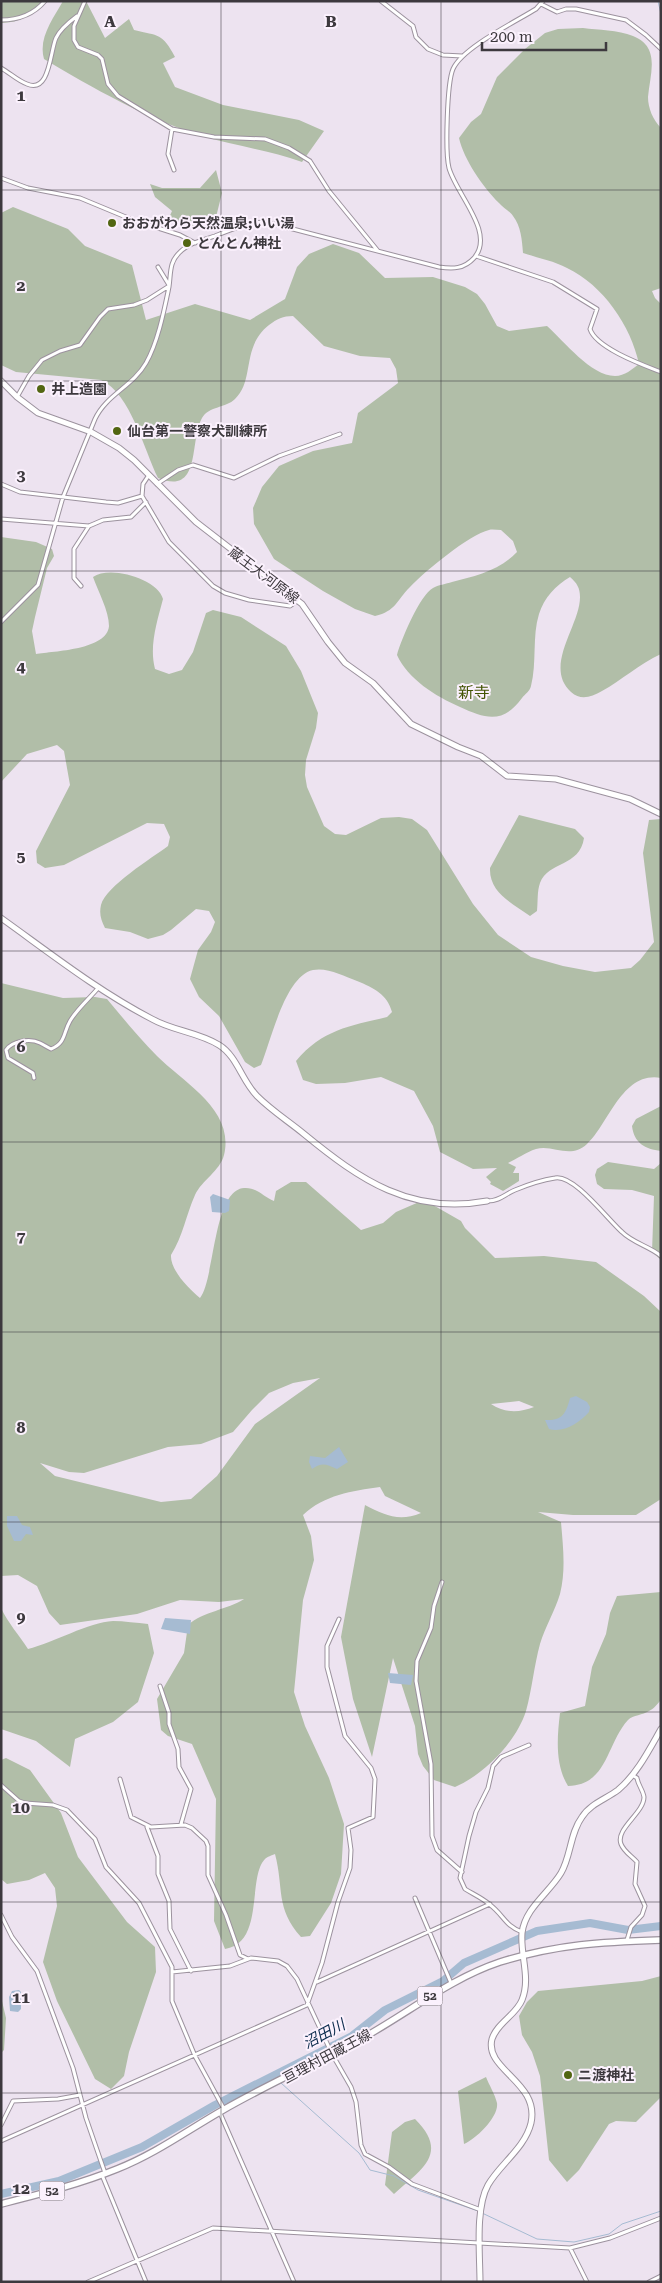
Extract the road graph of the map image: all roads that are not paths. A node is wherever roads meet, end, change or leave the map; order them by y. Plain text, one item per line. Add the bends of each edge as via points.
1 (45, 1) edge
2 (85, 1) edge
3 (381, 1) edge
4 (542, 3) edge
5 (78, 16) junction
6 (1, 20) edge
7 (661, 49) edge
8 (462, 56) junction
9 (1, 68) edge
10 (172, 128) junction
11 (174, 170) dead end
12 (1, 178) edge
13 (195, 243) junction
14 (379, 252) junction
15 (476, 256) junction
16 (158, 267) dead end
17 (169, 285) junction
18 (661, 372) edge
19 (1, 381) edge
20 (17, 397) junction
21 (91, 432) junction
22 (340, 434) dead end
23 (149, 475) junction
24 (1, 484) edge
25 (157, 484) junction
26 (141, 492) junction
27 (63, 497) junction
28 (146, 502) junction
29 (1, 519) edge
30 (55, 523) junction
31 (89, 526) junction
32 (81, 586) dead end
33 (298, 601) junction
34 (1, 622) edge
35 (661, 814) edge
36 (1, 918) edge
37 (98, 988) junction
38 (34, 1078) dead end
39 (487, 1201) joint
40 (661, 1256) edge
41 (442, 1582) dead end
42 (339, 1619) dead end
43 (160, 1686) dead end
44 (661, 1728) edge
45 (529, 1745) dead end
46 (632, 1775) junction
47 (120, 1779) dead end
48 (1, 1785) edge
49 (181, 1824) junction
50 (147, 1827) junction
51 (462, 1872) junction
52 (415, 1898) dead end
53 (490, 1904) junction
54 (1, 1915) edge
55 (429, 1931) junction
56 (522, 1932) junction
57 (661, 1940) edge
58 (626, 1941) junction
59 (524, 1955) junction
60 (248, 1959) junction
61 (191, 1971) junction
62 (172, 1972) junction
63 (317, 1982) junction
64 (451, 1983) junction
65 (307, 2004) junction
66 (332, 2054) junction
67 (195, 2056) junction
68 (80, 2095) junction
69 (83, 2106) junction
70 (222, 2111) junction
71 (1, 2125) edge
72 (1, 2141) edge
73 (103, 2174) junction
74 (1, 2204) edge
75 (481, 2210) junction
76 (661, 2218) edge
77 (271, 2231) junction
78 (481, 2242) junction
79 (570, 2248) junction
80 (137, 2261) junction
81 (661, 2276) edge
82 (88, 2282) edge
83 (146, 2282) edge
84 (294, 2282) edge
85 (480, 2282) edge
86 (587, 2282) edge
87 (649, 2282) edge

1 - 6 street via 31,14
2 - 5 street
3 - 8 street via 413,26 416,36 428,49 443,55
4 - 7 street via 557,12 576,9 626,20
4 - 8 street
5 - 9 street via 57,36 43,81 28,84
5 - 10 street via 74,40 78,46 102,59 108,84 118,96
8 - 15 street via 451,74 446,149 456,185 480,231 481,244
10 - 11 street via 168,154
10 - 14 street via 214,137 265,139 289,148 310,161 329,191
12 - 13 street via 28,188 80,198
13 - 14 street via 254,222 266,222
13 - 17 street via 176,256 170,269
14 - 15 street via 446,268 459,268
15 - 18 street via 553,282 597,309 590,329 596,339 619,354
16 - 17 street
17 - 20 street via 140,302 108,309 90,329 84,342 42,360
17 - 21 street via 146,364 136,378 100,408
19 - 20 street, 蔵王大河原線
20 - 21 street, 蔵王大河原線 via 50,419
21 - 23 street, 蔵王大河原線 via 119,448
21 - 27 street
22 - 25 street via 279,456 234,478 194,466 178,470
23 - 25 street, 蔵王大河原線
23 - 26 street
24 - 27 street via 20,492
25 - 33 street, 蔵王大河原線 via 217,540
26 - 27 street via 118,503
26 - 28 street
27 - 30 street
28 - 31 street via 131,516 103,520
28 - 33 street via 169,542 218,589 270,604 290,606
29 - 30 street
30 - 31 street
30 - 34 street via 38,585
31 - 32 street via 74,549 74,578
33 - 35 street, 蔵王大河原線 via 345,662 373,683 411,724 481,756 507,776 556,779 630,799
36 - 37 street
37 - 38 street via 70,1021 64,1039 57,1046 51,1049 40,1042 27,1041 6,1050 8,1058 33,1073
37 - 39 street via 153,1020 220,1046 258,1097 366,1181 401,1196 435,1203 465,1205
39 - 40 street via 504,1198 528,1185 563,1178 574,1184 622,1232
41 - 51 street via 431,1628 417,1661 416,1681 431,1764 432,1836 437,1850
42 - 63 street via 327,1646 329,1677 345,1736 371,1768 376,1786 373,1817 348,1828 350,1868
43 - 49 street via 178,1748 179,1767 190,1789
44 - 46 street
45 - 51 street via 501,1757 493,1766 488,1788 476,1812
46 - 56 street via 618,1790 583,1815 562,1872 527,1916
46 - 58 street via 638,1778 643,1803 620,1838 624,1850 636,1862 635,1884 645,1906
47 - 50 street via 131,1818
48 - 62 street via 19,1801 61,1806 83,1826 97,1844 106,1867 144,1911 168,1957
49 - 50 street
49 - 60 street via 192,1828 206,1841 208,1875 240,1955
50 - 61 street via 158,1856 158,1874 169,1901 170,1929
51 - 53 street via 460,1878 465,1890
52 - 55 street
53 - 55 street
53 - 56 street via 509,1927
54 - 68 street via 12,1937 38,1971 74,2068
55 - 63 street
55 - 64 street
56 - 59 street
57 - 58 main road, 亘理村田蔵王線 / 52
58 - 59 main road, 亘理村田蔵王線 / 52 via 576,1944
59 - 64 main road, 亘理村田蔵王線 / 52
59 - 75 street via 522,2000 492,2038 492,2046 498,2062 523,2088 532,2110 531,2122 522,2143 487,2187
60 - 61 street via 230,1966
60 - 65 street via 278,1961 287,1966 297,1979
61 - 62 street
62 - 67 street via 172,2001
63 - 65 street
64 - 66 main road, 亘理村田蔵王線 / 52
65 - 66 street
65 - 67 street
66 - 70 main road, 亘理村田蔵王線 / 52
66 - 75 street via 354,2094 361,2145 367,2157 389,2167 412,2184
67 - 69 street
67 - 70 street
68 - 69 street
68 - 71 street via 12,2101
69 - 72 street
69 - 73 street
70 - 73 main road, 亘理村田蔵王線 / 52 via 146,2156
70 - 77 street
73 - 74 main road, 亘理村田蔵王線 / 52
73 - 80 street
75 - 78 street
76 - 79 street via 610,2238
77 - 78 street
77 - 80 street via 213,2228
77 - 84 street
78 - 79 street
78 - 85 street
79 - 86 street
80 - 82 street
80 - 83 street
81 - 87 street

